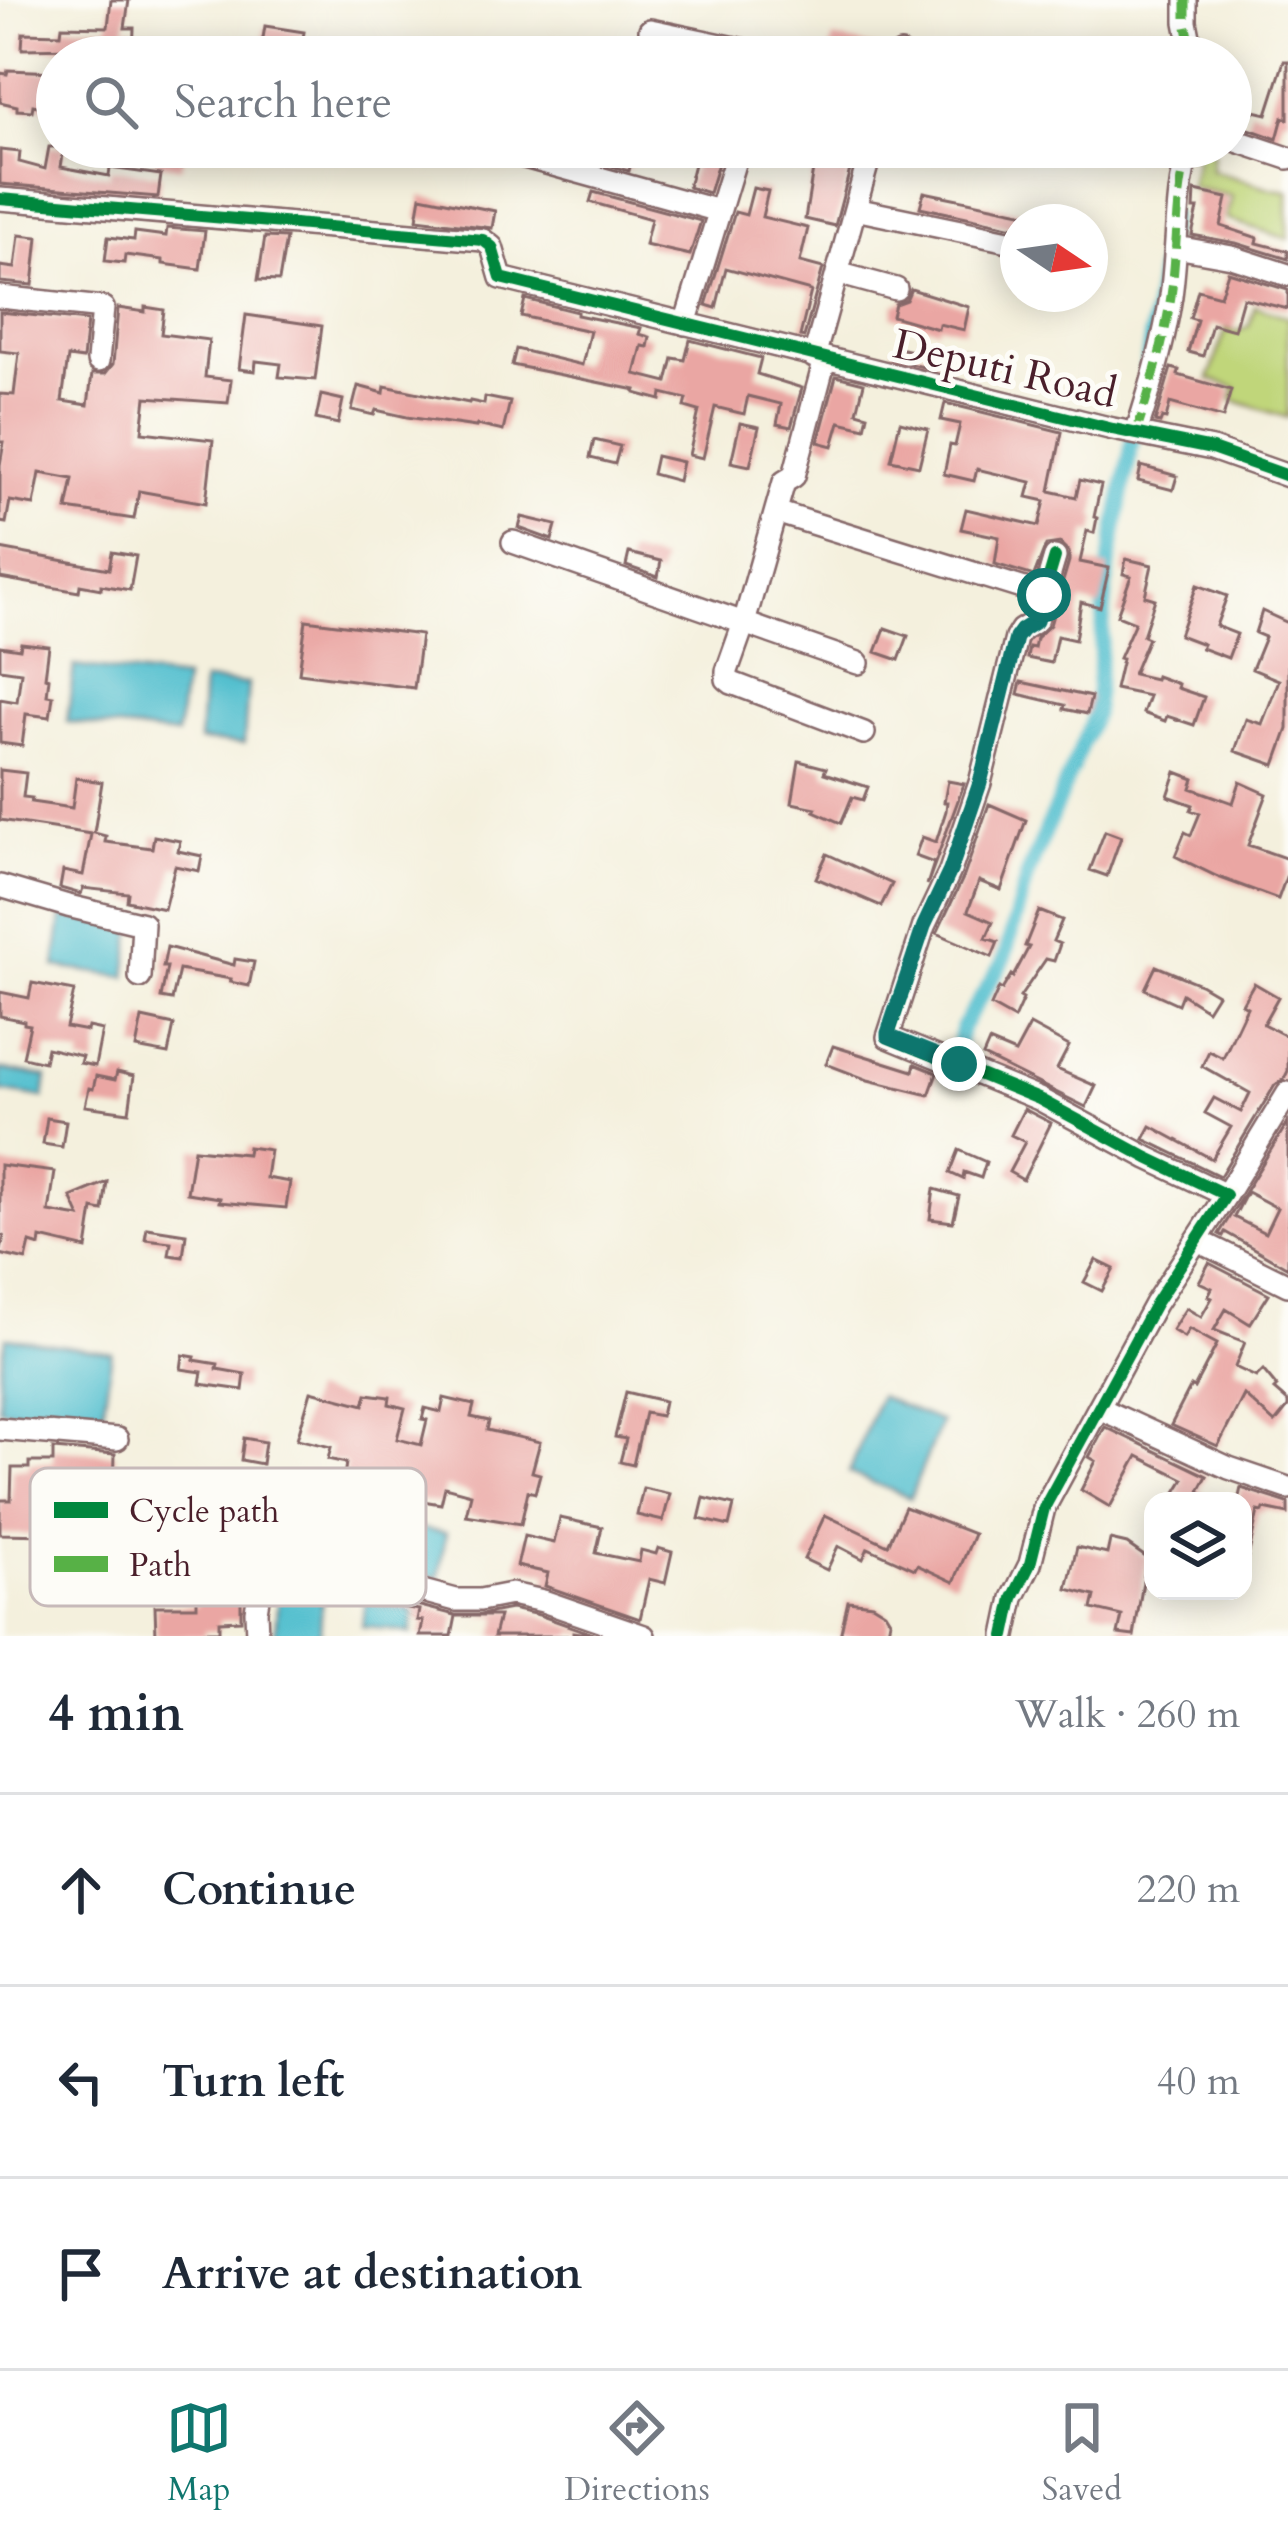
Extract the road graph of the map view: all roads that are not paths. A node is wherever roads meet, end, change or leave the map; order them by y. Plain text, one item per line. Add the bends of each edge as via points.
1 (1186, 0) edge
2 (650, 30) dead end
3 (678, 36) edge
4 (1188, 36) edge
5 (1252, 146) edge
6 (1288, 158) edge
7 (563, 168) edge
8 (733, 168) edge
9 (866, 168) edge
10 (1183, 168) edge
11 (0, 199) edge
12 (855, 209) junction
13 (719, 212) junction
14 (1000, 239) edge
15 (1176, 248) junction
16 (837, 273) junction
17 (1288, 275) edge
18 (896, 289) dead end
19 (0, 297) edge
20 (695, 327) junction
21 (819, 358) junction
22 (98, 361) dead end
23 (1136, 433) junction
24 (1288, 476) edge
25 (776, 512) junction
26 (513, 542) dead end
27 (1055, 557) dead end
28 (1044, 595) junction
29 (744, 623) junction
30 (858, 663) dead end
31 (864, 733) dead end
32 (0, 886) edge
33 (140, 976) dead end
34 (1288, 1093) edge
35 (1226, 1196) junction
36 (1197, 1240) junction
37 (1288, 1285) edge
38 (1099, 1408) junction
39 (0, 1429) edge
40 (117, 1439) dead end
41 (1288, 1488) edge
42 (426, 1592) edge
43 (257, 1606) edge
44 (257, 1636) edge
45 (644, 1636) edge
46 (1005, 1636) edge

1 - 4 street
2 - 3 street
5 - 6 street
7 - 13 street
8 - 13 street
9 - 12 street
10 - 15 street
11 - 20 street, Deputi Road via 483,240 501,278
12 - 14 street
12 - 16 street
13 - 20 street
15 - 17 street
15 - 23 street via 1158,366
16 - 18 street
16 - 21 street
19 - 22 street via 103,308
20 - 21 street, Deputi Road
21 - 23 street, Deputi Road
21 - 25 street via 794,476 784,482
23 - 24 street, Deputi Road
25 - 28 street
25 - 29 street
26 - 29 street
27 - 28 street
28 - 35 street via 1036,621 1016,638 980,783 888,1036 1039,1099
29 - 30 street
29 - 31 street via 727,671 732,683
32 - 33 street via 143,924
34 - 35 street
35 - 36 street
36 - 37 street
36 - 38 street
38 - 41 street
38 - 46 street via 1044,1508
39 - 40 street
42 - 45 street via 456,1600 511,1594
43 - 44 street

